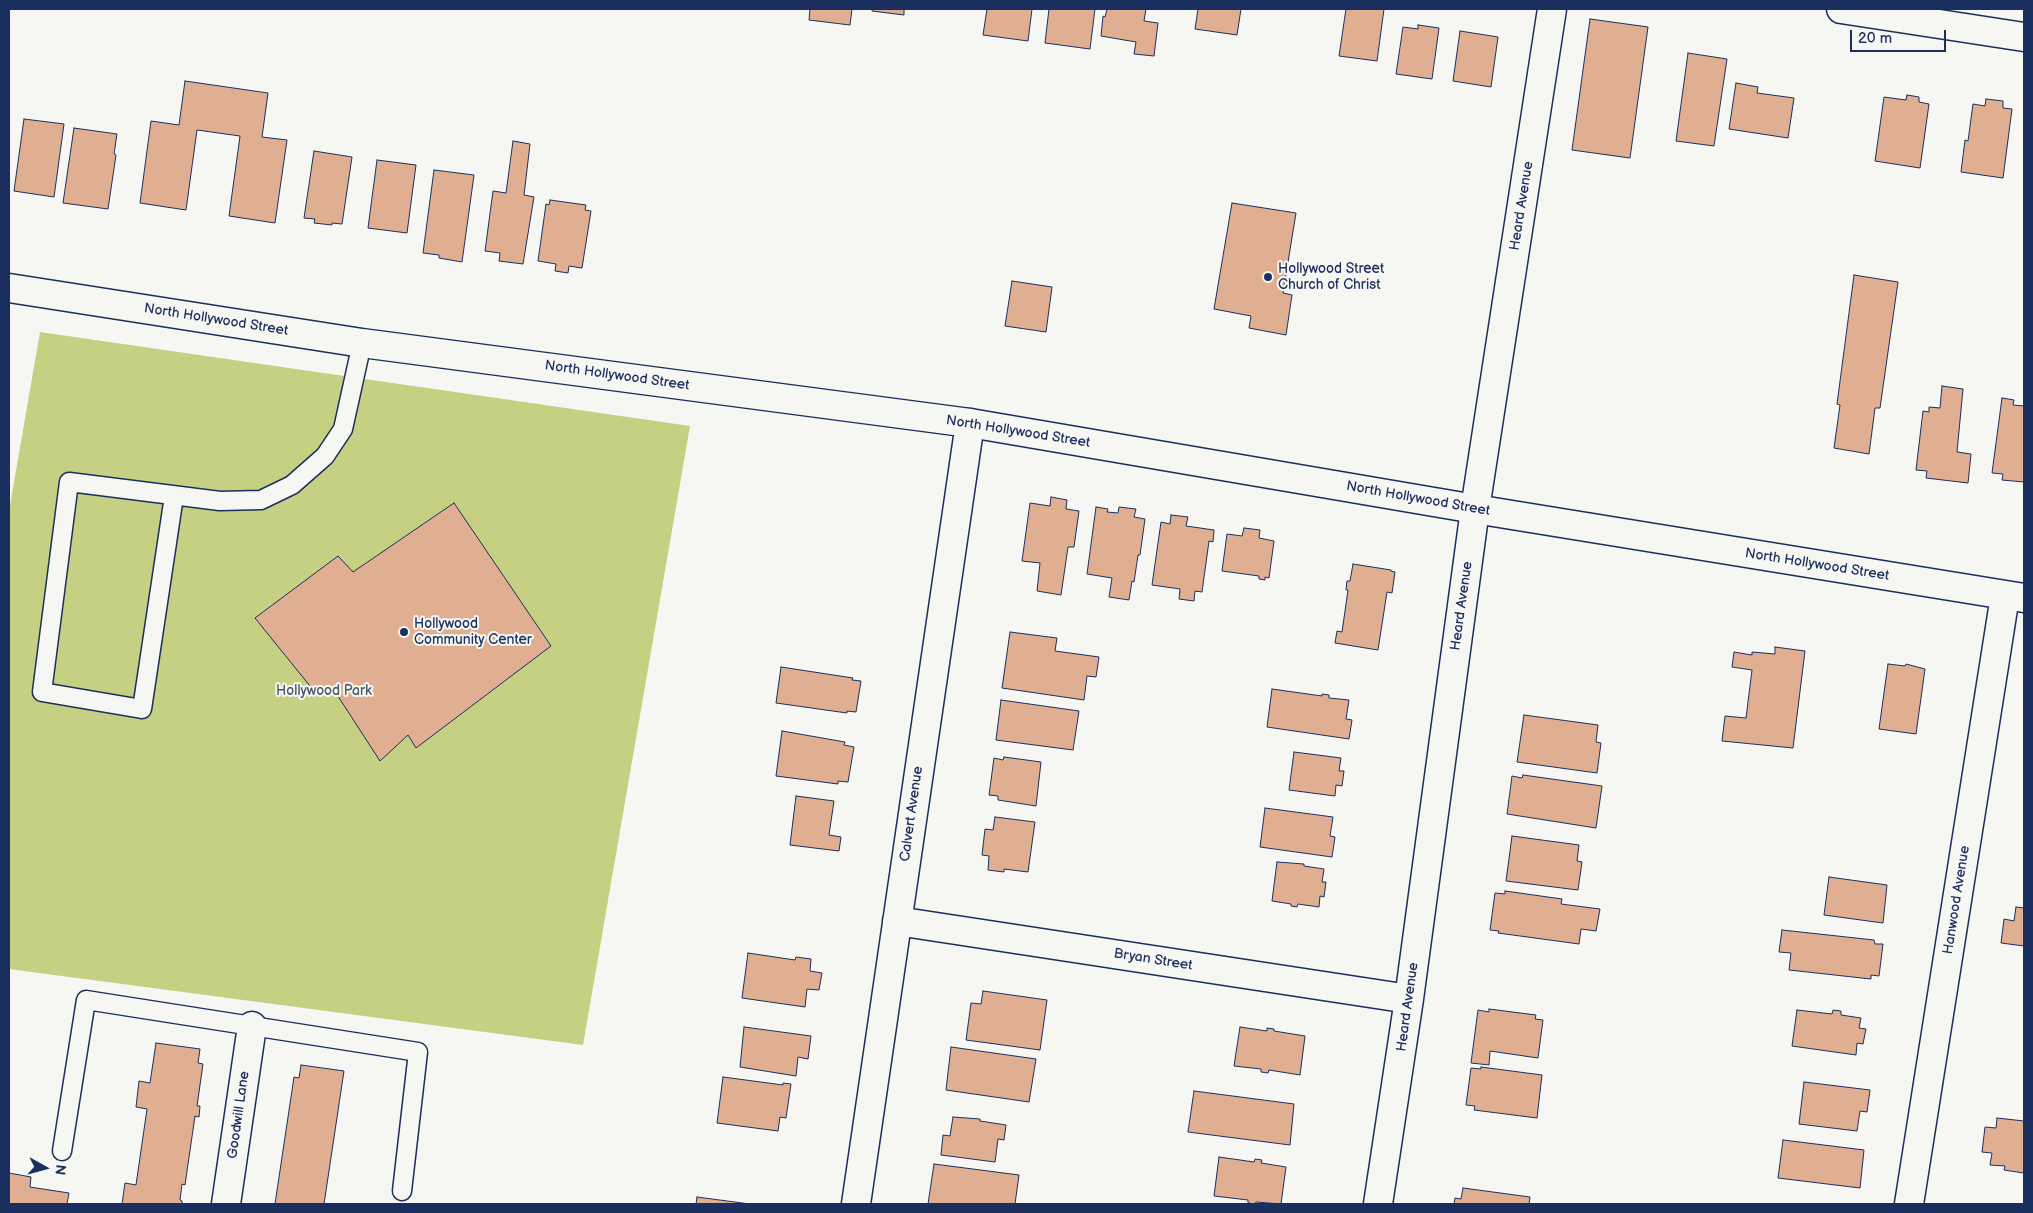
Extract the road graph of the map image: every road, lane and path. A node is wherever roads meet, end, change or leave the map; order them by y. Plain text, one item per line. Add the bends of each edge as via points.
1 (1552, 9) edge
2 (1841, 9) edge
3 (2024, 37) edge
4 (9, 288) edge
5 (362, 343) junction
6 (970, 423) junction
7 (174, 496) junction
8 (1475, 509) junction
9 (2014, 597) edge
10 (897, 921) junction
11 (1409, 999) junction
12 (252, 1026) junction
13 (62, 1151) dead end
14 (402, 1191) dead end
15 (226, 1204) edge
16 (856, 1204) edge
17 (1378, 1204) edge
18 (1909, 1204) edge

1 - 8 street, Heard Avenue
2 - 3 street
4 - 5 street, North Hollywood Street
5 - 6 street, North Hollywood Street
5 - 7 lane via 343,429 325,456 292,485 261,500 220,501
6 - 8 street, North Hollywood Street
6 - 10 street, Calvert Avenue
7 - 7 lane via 69,482 42,692 142,709
8 - 9 street, North Hollywood Street
8 - 11 street, Heard Avenue
9 - 18 street, Hanwood Avenue
10 - 11 street, Bryan Street
10 - 16 street, Calvert Avenue
11 - 17 street, Heard Avenue
12 - 13 lane via 86,1000
12 - 14 lane via 418,1052
12 - 15 street, Goodwill Lane

